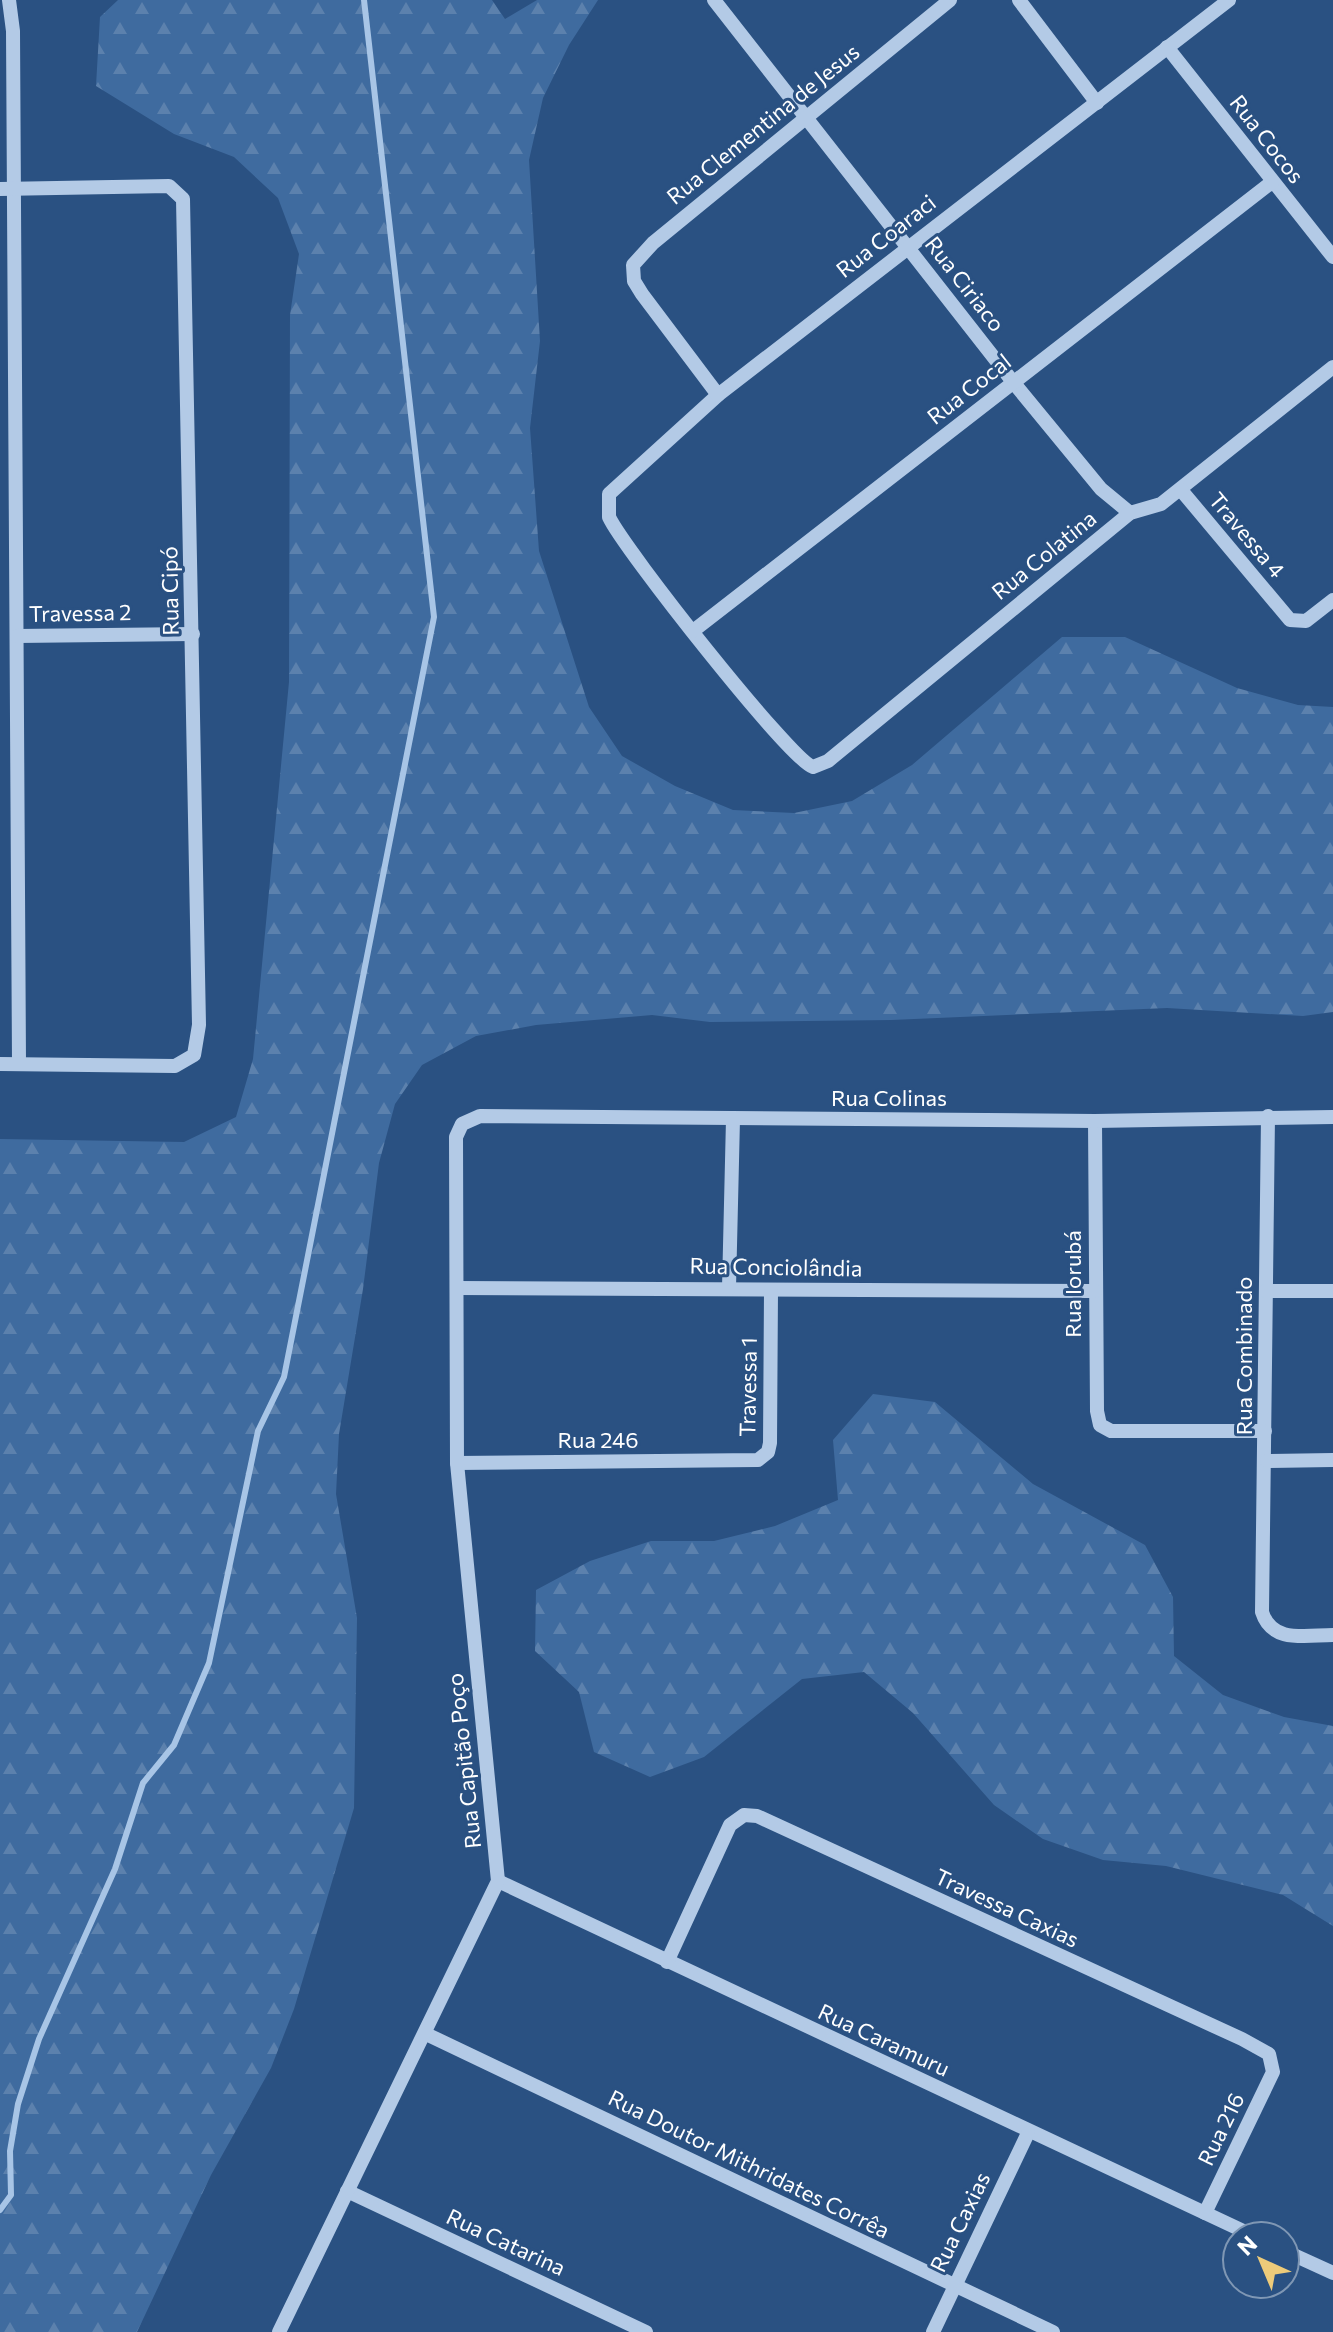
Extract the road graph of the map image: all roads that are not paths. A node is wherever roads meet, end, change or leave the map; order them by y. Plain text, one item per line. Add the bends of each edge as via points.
1 (9, 0) edge
2 (714, 0) edge
3 (950, 0) edge
4 (1019, 0) edge
5 (1229, 0) edge
6 (1167, 47) junction
7 (1097, 103) junction
8 (805, 118) junction
9 (1272, 182) junction
10 (7, 189) edge
11 (907, 246) junction
12 (1333, 257) edge
13 (8, 353) edge
14 (1333, 367) edge
15 (1013, 382) junction
16 (718, 395) junction
17 (1181, 490) junction
18 (1130, 513) junction
19 (1333, 600) edge
20 (693, 631) junction
21 (193, 634) junction
22 (17, 636) junction
23 (19, 1063) junction
24 (0, 1064) edge
25 (1268, 1116) junction
26 (1333, 1117) edge
27 (733, 1119) junction
28 (1095, 1121) junction
29 (456, 1137) joint
30 (457, 1288) junction
31 (729, 1288) junction
32 (771, 1290) junction
33 (1095, 1291) junction
34 (1266, 1291) junction
35 (1333, 1291) edge
36 (1265, 1431) junction
37 (1333, 1460) edge
38 (739, 1461) joint
39 (1267, 1461) junction
40 (457, 1463) junction
41 (1333, 1635) edge
42 (498, 1881) junction
43 (667, 1962) junction
44 (426, 2034) junction
45 (1273, 2062) joint
46 (1028, 2133) junction
47 (347, 2191) junction
48 (1205, 2213) junction
49 (1221, 2221) edge
50 (1301, 2258) edge
51 (1333, 2273) edge
52 (954, 2286) junction
53 (279, 2332) edge
54 (646, 2332) edge
55 (933, 2332) edge
56 (1053, 2332) edge

1 - 10 street via 13,31
2 - 8 street, Rua Ciriaco
3 - 8 street, Rua Clementina de Jesus
4 - 7 street
5 - 6 street, Rua Coaraci
6 - 7 street, Rua Coaraci
6 - 9 street, Rua Cocos
7 - 11 street, Rua Coaraci
8 - 11 street, Rua Ciriaco
8 - 16 street, Rua Clementina de Jesus via 637,258 631,273
9 - 12 street, Rua Cocos
9 - 15 street, Rua Cocal
10 - 13 street
10 - 21 street, Rua Cipó via 146,184 180,193 185,207
11 - 15 street, Rua Ciriaco
11 - 16 street, Rua Coaraci
13 - 22 street
14 - 17 street, Rua Colatina
15 - 18 street, Rua Ciriaco via 1101,489
15 - 20 street, Rua Cocal
16 - 20 street, Rua Coaraci via 609,494 615,531
17 - 18 street, Rua Colatina via 1161,504
17 - 19 street, Travessa 4 via 1290,620 1300,623
18 - 20 street, Rua Colatina via 828,761 808,767
21 - 22 street, Travessa 2
21 - 23 street, Rua Cipó via 199,1025 194,1055 175,1066
22 - 23 street
23 - 24 street
25 - 26 street, Rua Colinas
25 - 28 street, Rua Colinas
25 - 34 street, Rua Combinado
27 - 28 street, Rua Colinas
27 - 29 street, Rua Colinas via 480,1116 466,1120
27 - 31 street
28 - 33 street, Rua Iorubá
29 - 30 street, Rua Capitão Poço
30 - 31 street, Rua Conciolândia
30 - 40 street, Rua Capitão Poço
31 - 32 street, Rua Conciolândia
32 - 33 street, Rua Conciolândia
32 - 38 street, Travessa 1 via 770,1443 758,1460
33 - 36 street, Rua Iorubá via 1098,1418 1105,1429
34 - 35 street
34 - 36 street, Rua Combinado
36 - 39 street, Rua Combinado
37 - 39 street
38 - 40 street, Rua 246
39 - 41 street, Rua Combinado via 1264,1619 1274,1632 1285,1635
40 - 42 street, Rua Capitão Poço
42 - 43 street, Rua Caramuru
42 - 44 street
43 - 45 street, Travessa Caxias via 724,1835 739,1817 757,1816 1242,2039 1269,2054
43 - 46 street, Rua Caramuru
44 - 47 street
44 - 52 street, Rua Doutor Mithridates Corrêa
45 - 48 street, Rua 216 via 1273,2072
46 - 48 street, Rua Caramuru
46 - 52 street, Rua Caxias
47 - 53 street
47 - 54 street, Rua Catarina
48 - 49 street, Rua Caramuru
50 - 51 street
52 - 55 street, Rua Caxias
52 - 56 street, Rua Doutor Mithridates Corrêa

